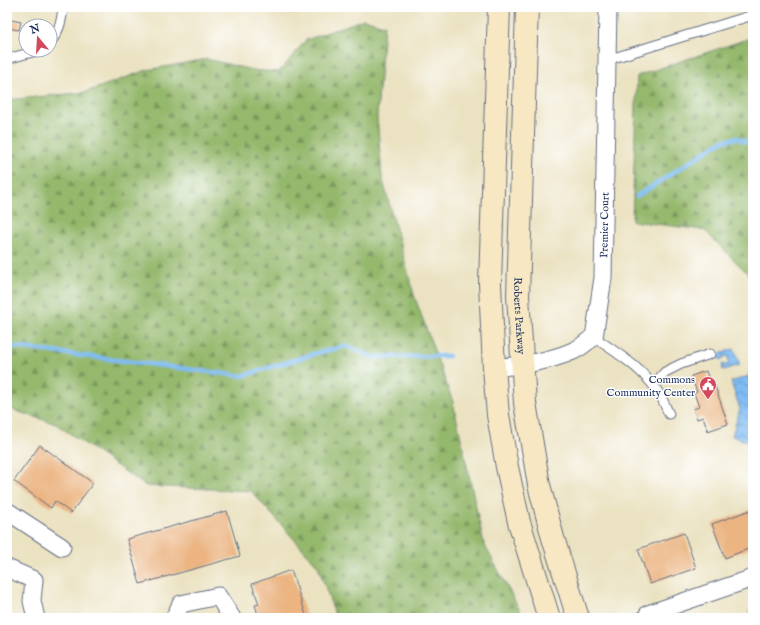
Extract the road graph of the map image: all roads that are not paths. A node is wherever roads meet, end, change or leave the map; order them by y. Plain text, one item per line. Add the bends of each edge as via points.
1 (63, 7) edge
2 (500, 7) edge
3 (528, 7) edge
4 (608, 7) edge
5 (753, 15) edge
6 (58, 30) edge
7 (18, 57) edge
8 (7, 59) edge
9 (607, 60) junction
10 (594, 337) junction
11 (710, 354) dead end
12 (522, 365) junction
13 (494, 368) junction
14 (653, 385) junction
15 (669, 414) dead end
16 (7, 511) edge
17 (62, 547) dead end
18 (7, 568) edge
19 (753, 578) edge
20 (648, 614) dead end
21 (36, 618) edge
22 (174, 618) edge
23 (232, 618) edge
24 (549, 618) edge
25 (578, 618) edge

1 - 6 lane
2 - 13 main road via 490,284
3 - 12 main road, Roberts Parkway via 518,296
4 - 9 street, Premier Court
5 - 9 lane
7 - 8 lane
9 - 10 street, Premier Court via 603,278
10 - 12 street via 574,350
10 - 14 lane via 624,358
11 - 14 lane via 665,372
12 - 13 street
12 - 25 main road, Roberts Parkway via 525,403 539,485
13 - 24 main road via 498,415 507,467 521,529
14 - 15 lane
16 - 17 street
18 - 21 street via 34,580 32,601
19 - 20 street
22 - 23 street via 181,604 218,596

